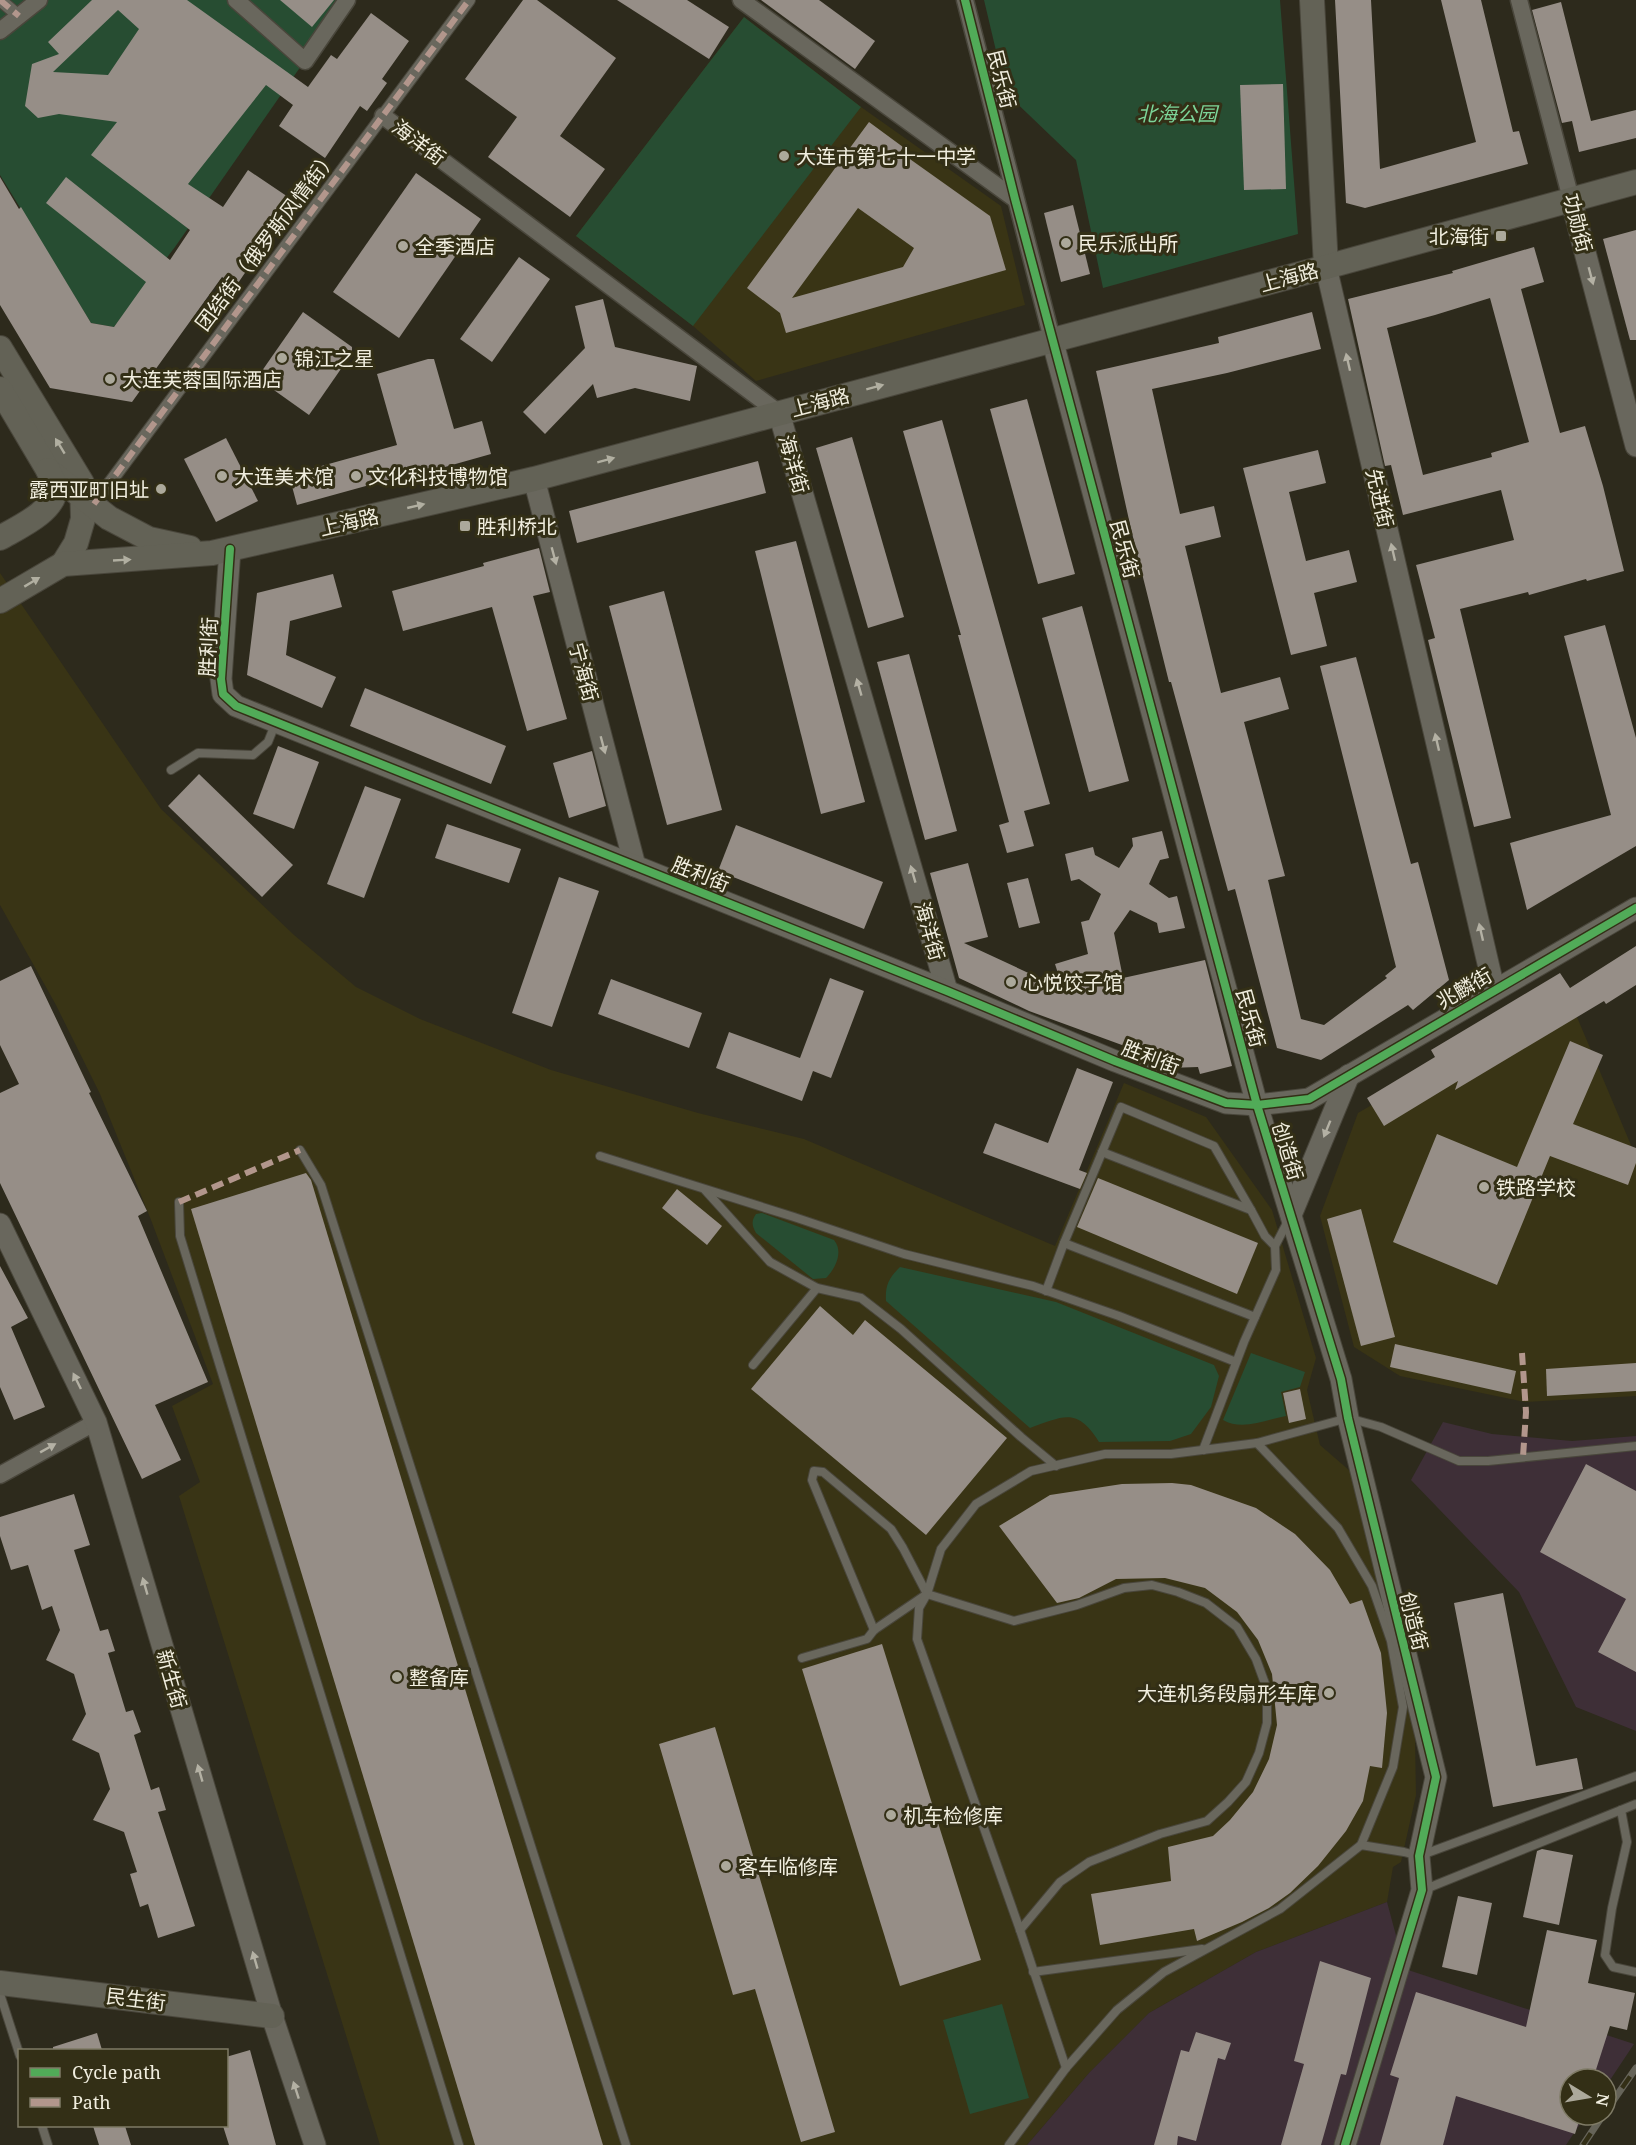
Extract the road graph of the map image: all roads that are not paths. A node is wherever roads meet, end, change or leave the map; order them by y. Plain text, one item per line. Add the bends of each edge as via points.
1 (0, 0) edge
2 (39, 0) edge
3 (236, 0) edge
4 (347, 0) edge
5 (469, 0) edge
6 (741, 0) edge
7 (965, 0) edge
8 (1312, 0) edge
9 (1519, 0) edge
10 (19, 16) junction
11 (0, 31) edge
12 (383, 116) junction
13 (1636, 182) edge
14 (1015, 199) junction
15 (1571, 199) junction
16 (1326, 267) junction
17 (1052, 339) junction
18 (0, 348) edge
19 (0, 389) edge
20 (779, 413) junction
21 (1636, 446) edge
22 (48, 470) junction
23 (534, 479) junction
24 (89, 501) junction
25 (0, 538) edge
26 (221, 551) junction
27 (63, 564) junction
28 (0, 601) edge
29 (276, 722) junction
30 (171, 770) dead end
31 (635, 866) junction
32 (1636, 908) edge
33 (1494, 989) junction
34 (947, 991) junction
35 (1349, 1075) junction
36 (1309, 1099) joint
37 (1257, 1105) junction
38 (300, 1150) dead end
39 (1102, 1152) junction
40 (600, 1156) dead end
41 (705, 1190) junction
42 (179, 1202) dead end
43 (1251, 1210) junction
44 (1291, 1215) junction
45 (0, 1224) edge
46 (1064, 1243) junction
47 (1275, 1246) junction
48 (817, 1288) junction
49 (1046, 1291) junction
50 (1255, 1317) junction
51 (1236, 1362) junction
52 (753, 1365) dead end
53 (1348, 1418) junction
54 (96, 1422) junction
55 (1257, 1443) junction
56 (1636, 1446) edge
57 (1203, 1450) junction
58 (1056, 1466) junction
59 (0, 1475) edge
60 (927, 1594) junction
61 (874, 1630) junction
62 (802, 1658) dead end
63 (1636, 1776) edge
64 (1636, 1804) edge
65 (1621, 1810) junction
66 (1361, 1845) junction
67 (1419, 1856) junction
68 (1422, 1890) junction
69 (1020, 1930) junction
70 (1207, 1948) junction
71 (1033, 1972) junction
72 (1636, 1972) edge
73 (0, 1983) edge
74 (0, 1995) edge
75 (272, 2016) junction
76 (18, 2050) edge
77 (1066, 2068) junction
78 (42, 2127) edge
79 (48, 2145) edge
80 (315, 2145) edge
81 (459, 2145) edge
82 (626, 2145) edge
83 (1009, 2145) edge
84 (1345, 2145) edge

1 - 10 street
2 - 10 street
3 - 4 street via 305,61
5 - 12 street, 团结街（俄罗斯风情街）
6 - 14 street
7 - 14 street, 民乐街
8 - 16 main road, 先进街
9 - 15 street, 功勋街
10 - 11 street
12 - 20 street, 海洋街
12 - 24 street, 团结街（俄罗斯风情街）
13 - 15 main road, 上海路
14 - 17 street, 民乐街
15 - 16 main road, 上海路
15 -> 21 street, 功勋街
16 - 17 main road, 上海路
33 -> 16 street, 先进街
20 -> 17 main road, 上海路
17 - 37 street, 民乐街
24 -> 18 main road
19 - 22 main road
23 -> 20 main road, 上海路
34 -> 20 street, 海洋街
22 - 24 main road
22 - 25 main road via 55,487 53,499 39,515
26 -> 23 main road, 上海路
23 -> 31 street, 宁海街
24 - 26 main road via 109,518 149,539
24 - 27 main road via 76,543
27 -> 26 main road, 上海路
26 - 29 street, 胜利街 via 223,694 236,706
28 -> 27 main road
29 - 30 lane via 268,742 253,755 198,753
29 - 31 street, 胜利街
31 - 34 street, 胜利街
32 - 33 street, 兆麟街
33 - 35 street, 兆麟街
34 - 37 street, 胜利街 via 1226,1103
35 - 36 street, 兆麟街
35 -> 44 street
36 - 37 street, 胜利街
37 - 44 street, 创造街
38 - 82 lane via 321,1185
39 - 43 lane
39 - 43 lane via 1120,1107 1215,1146
39 - 46 lane
40 - 41 lane
41 - 48 lane via 770,1262
41 - 49 lane via 904,1254
42 - 81 lane via 180,1236
43 - 47 lane
44 - 47 lane
44 - 53 street, 创造街 via 1341,1379
54 -> 45 street, 新生街
46 - 49 lane
46 - 50 lane
47 - 50 lane via 1276,1270
48 - 52 lane
48 - 58 lane via 861,1298
49 - 51 lane
50 - 51 lane
51 - 57 lane
53 - 55 lane
53 - 56 lane via 1381,1427 1459,1461
53 - 67 street, 创造街 via 1436,1777
59 -> 54 street
75 -> 54 street, 新生街
55 - 57 lane
55 - 66 lane via 1338,1528 1372,1586 1391,1641 1403,1707 1393,1767
57 - 58 lane via 1105,1454
58 - 60 lane via 1031,1471 976,1504 941,1550
60 - 61 lane
60 - 61 lane via 891,1529 823,1472 814,1471 812,1480
60 - 69 lane via 919,1608 916,1639
60 - 69 lane via 1014,1621 1124,1588 1152,1586 1178,1592 1206,1604 1237,1627 1256,1659 1267,1689 1267,1723 1260,1753 1246,1782 1228,1802 1207,1821 1160,1834 1089,1862 1060,1882
61 - 62 lane via 867,1639
63 - 67 lane
64 - 65 lane
65 - 68 lane
65 - 72 lane via 1627,1842 1605,1954 1613,1967
66 - 67 lane
66 - 70 lane via 1280,1909
67 - 68 street, 创造街
68 - 84 street, 创造街
69 - 71 lane
70 - 71 lane
70 - 77 lane via 1164,1972 1117,2010
71 - 77 lane
73 - 75 main road, 民生街
74 - 76 lane
80 -> 75 street, 新生街
77 - 83 lane
78 - 79 lane

